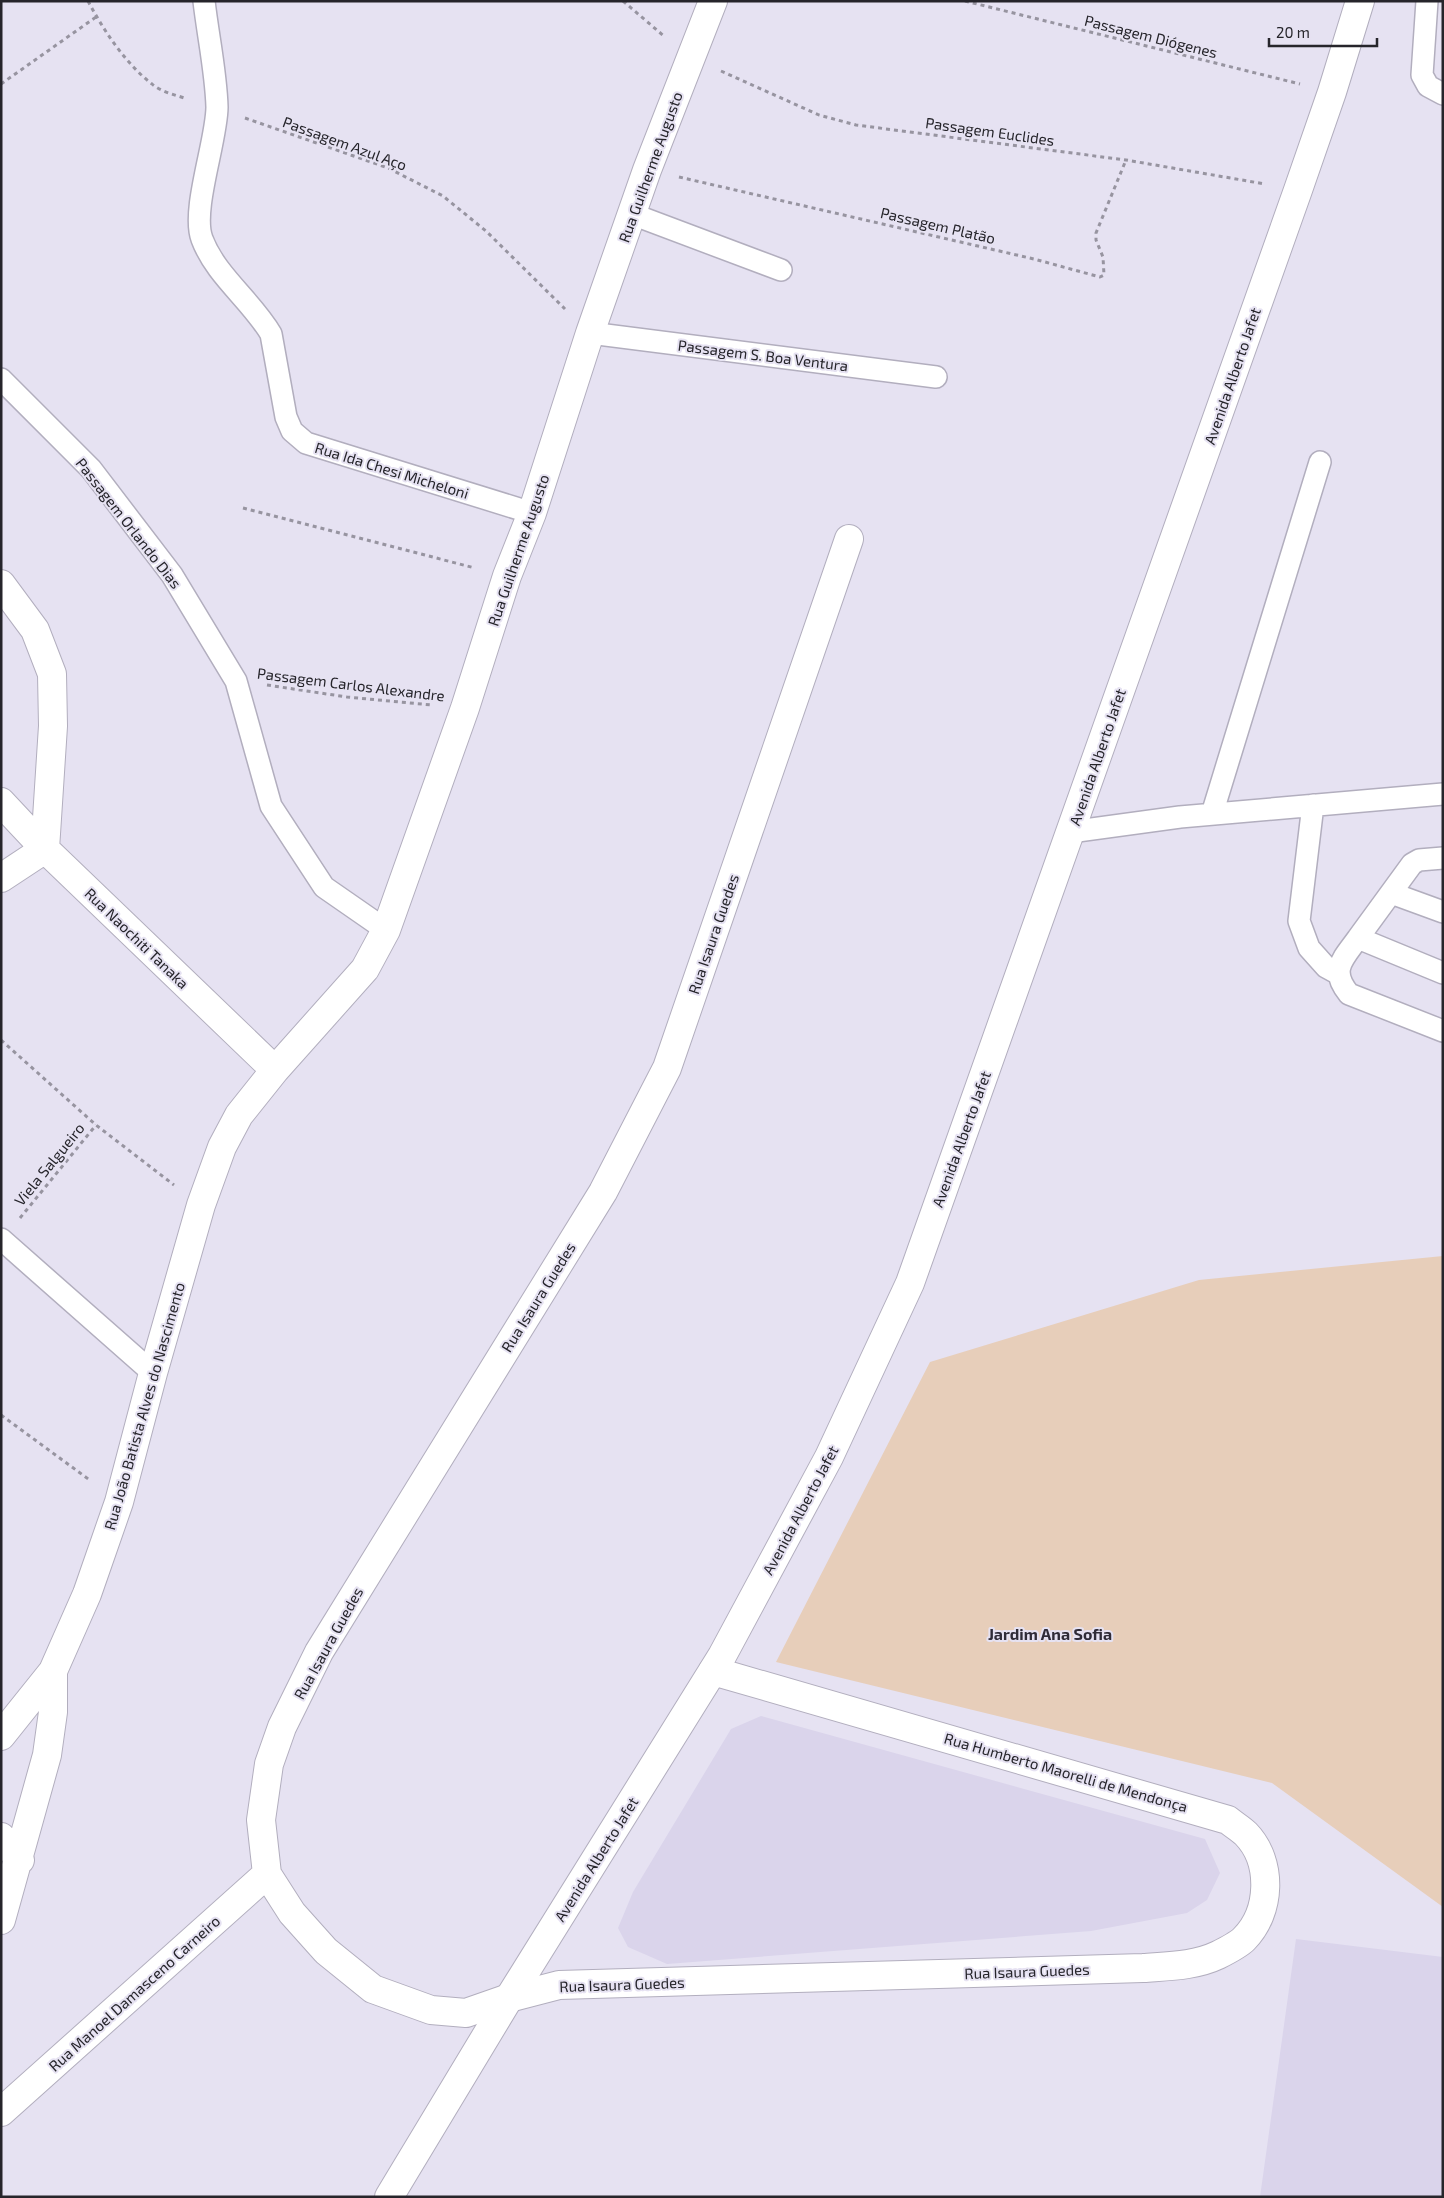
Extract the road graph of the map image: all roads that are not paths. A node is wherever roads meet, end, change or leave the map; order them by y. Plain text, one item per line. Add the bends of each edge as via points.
1 (204, 1) edge
2 (712, 1) edge
3 (1360, 1) edge
4 (1427, 1) edge
5 (1443, 94) edge
6 (632, 214) junction
7 (781, 270) dead end
8 (590, 334) junction
9 (936, 377) dead end
10 (1, 379) edge
11 (1320, 462) dead end
12 (532, 513) junction
13 (849, 539) dead end
14 (1, 584) edge
15 (1443, 794) edge
16 (1, 802) edge
17 (1313, 805) junction
18 (1212, 814) junction
19 (1070, 832) junction
20 (45, 849) junction
21 (1443, 858) edge
22 (1, 878) edge
23 (1391, 892) junction
24 (1443, 912) edge
25 (386, 930) junction
26 (1358, 938) junction
27 (1337, 973) junction
28 (1443, 973) edge
29 (1443, 1030) edge
30 (275, 1070) junction
31 (2, 1239) edge
32 (153, 1373) junction
33 (53, 1671) junction
34 (713, 1671) junction
35 (1, 1736) edge
36 (1, 1837) edge
37 (20, 1860) junction
38 (267, 1874) junction
39 (1, 1920) edge
40 (1190, 1964) joint
41 (509, 1998) junction
42 (1, 2112) edge
43 (389, 2197) edge

1 - 12 lane, Rua Ida Chesi Micheloni via 217,108 200,216 201,236 222,273 271,334 286,417 292,431 306,443
2 - 6 street, Rua Guilherme Augusto
3 - 19 street, Avenida Alberto Jafet via 1298,190
4 - 5 lane via 1422,75 1428,86
6 - 7 lane
6 - 8 street, Rua Guilherme Augusto
8 - 9 lane, Passagem S. Boa Ventura
8 - 12 street, Rua Guilherme Augusto
10 - 25 lane, Passagem Orlando Dias via 92,469 172,575 236,681 271,806 324,887
11 - 18 lane
12 - 25 street, Rua Guilherme Augusto via 507,576 465,708
13 - 38 street, Rua Isaura Guedes via 667,1068 603,1192 319,1652 282,1727 270,1764 261,1820
14 - 20 street via 35,630 52,674 53,726
15 - 17 lane
16 - 20 street, Rua Naochiti Tanaka
17 - 18 lane
17 - 27 lane via 1299,921 1309,948 1326,967
18 - 19 lane
19 - 34 street, Avenida Alberto Jafet via 910,1283 829,1457
20 - 22 street
20 - 30 street, Rua Naochiti Tanaka
21 - 23 lane via 1419,860 1412,864
23 - 24 lane
23 - 26 lane
25 - 30 street, Rua Guilherme Augusto via 365,968
26 - 27 lane
26 - 28 lane
27 - 29 lane via 1348,994
30 - 32 street, Rua João Batista Alves do Nascimento via 239,1115 222,1147 201,1205
31 - 32 lane
32 - 33 street, Rua João Batista Alves do Nascimento via 119,1502 87,1594
33 - 35 street, Rua João Batista Alves do Nascimento
33 - 37 street via 54,1712 48,1755
34 - 40 street, Rua Humberto Maorelli de Mendonça via 1228,1820 1246,1834 1258,1853 1265,1874 1264,1904 1256,1924 1244,1940 1218,1955
34 - 41 street, Avenida Alberto Jafet
36 - 37 street
37 - 39 street
38 - 41 street, Rua Isaura Guedes via 292,1912 326,1951 373,1989 431,2010 449,2012 466,2013
38 - 42 street, Rua Manoel Damasceno Carneiro
40 - 41 street, Rua Isaura Guedes via 559,1985
41 - 43 street, Avenida Alberto Jafet

